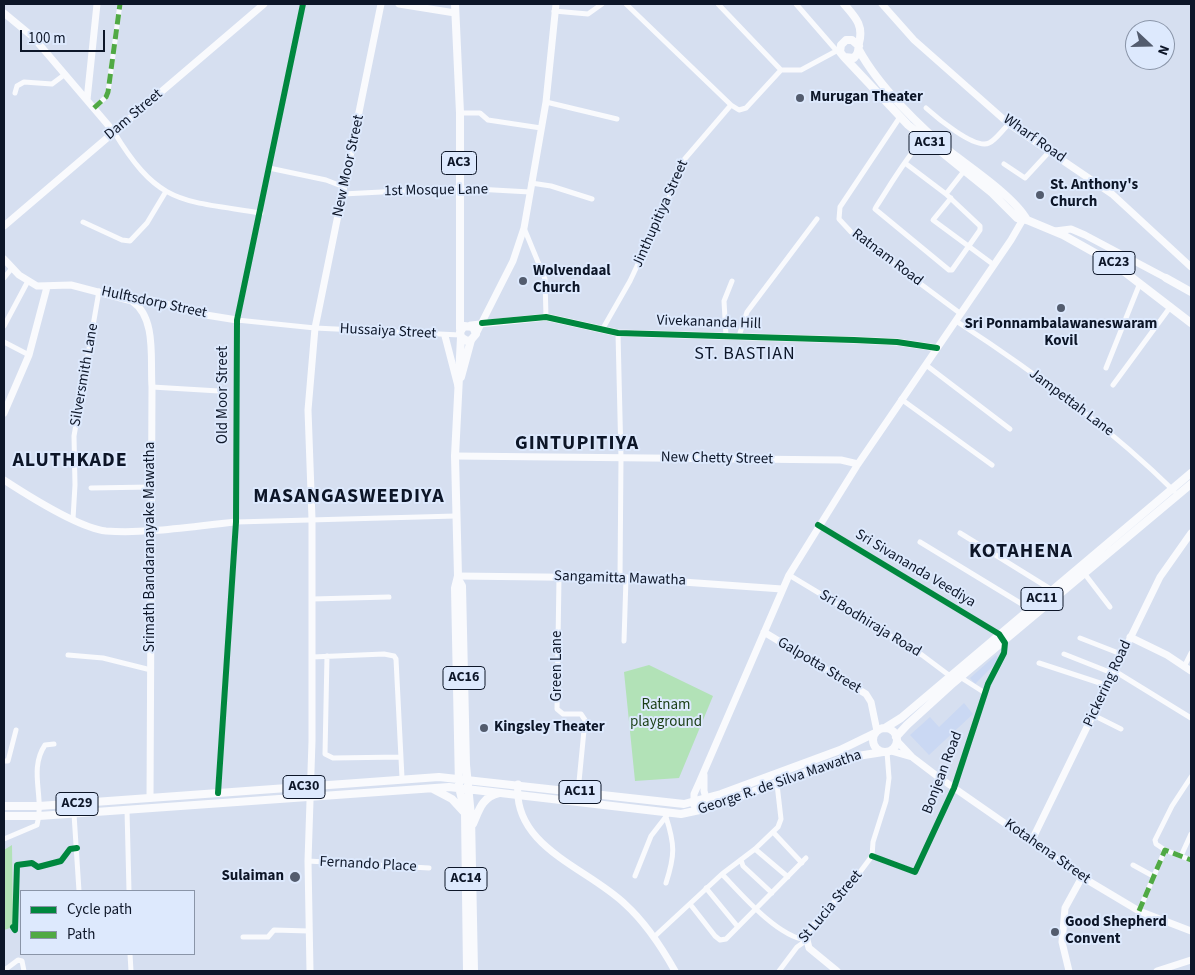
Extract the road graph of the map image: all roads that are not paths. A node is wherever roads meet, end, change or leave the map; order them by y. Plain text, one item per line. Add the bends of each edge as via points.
1 (97, 4) edge
2 (120, 4) edge
3 (264, 4) edge
4 (303, 4) edge
5 (381, 4) edge
6 (399, 4) edge
7 (455, 4) edge
8 (602, 4) edge
9 (626, 4) edge
10 (718, 4) edge
11 (796, 4) edge
12 (844, 4) edge
13 (882, 4) edge
14 (555, 7) edge
15 (4, 13) edge
16 (455, 13) junction
17 (857, 45) junction
18 (838, 50) junction
19 (844, 57) junction
20 (781, 70) junction
21 (64, 75) junction
22 (16, 93) dead end
23 (87, 100) junction
24 (546, 102) junction
25 (731, 105) junction
26 (94, 108) junction
27 (926, 108) dead end
28 (460, 114) junction
29 (900, 117) junction
30 (618, 119) dead end
31 (1009, 124) junction
32 (541, 128) junction
33 (114, 132) junction
34 (924, 138) junction
35 (1048, 152) junction
36 (905, 163) junction
37 (1004, 164) dead end
38 (269, 168) junction
39 (964, 171) junction
40 (532, 183) junction
41 (458, 188) junction
42 (343, 191) junction
43 (530, 192) junction
44 (165, 193) junction
45 (946, 194) junction
46 (592, 198) dead end
47 (951, 198) junction
48 (261, 213) junction
49 (1012, 213) junction
50 (817, 220) dead end
51 (1024, 220) junction
52 (83, 222) dead end
53 (4, 226) edge
54 (524, 228) junction
55 (1055, 231) junction
56 (1013, 237) junction
57 (968, 247) junction
58 (4, 259) edge
59 (994, 265) junction
60 (1191, 267) edge
61 (12, 268) junction
62 (4, 278) edge
63 (1166, 278) joint
64 (28, 281) junction
65 (732, 281) dead end
66 (1140, 282) junction
67 (47, 287) junction
68 (99, 291) junction
69 (1191, 292) edge
70 (132, 301) junction
71 (1172, 306) junction
72 (961, 314) junction
73 (546, 317) junction
74 (237, 320) junction
75 (956, 321) junction
76 (482, 323) junction
77 (1191, 323) edge
78 (4, 326) edge
79 (471, 326) junction
80 (315, 328) junction
81 (602, 330) junction
82 (618, 333) junction
83 (460, 334) junction
84 (445, 336) junction
85 (726, 336) junction
86 (739, 336) junction
87 (473, 337) junction
88 (4, 342) edge
89 (938, 348) junction
90 (29, 355) junction
91 (926, 365) junction
92 (1106, 368) dead end
93 (1113, 385) dead end
94 (152, 387) junction
95 (458, 389) junction
96 (218, 391) dead end
97 (902, 399) junction
98 (4, 413) edge
99 (1010, 429) dead end
100 (455, 456) junction
101 (621, 458) junction
102 (858, 464) junction
103 (992, 465) dead end
104 (1191, 473) edge
105 (4, 480) edge
106 (1191, 484) edge
107 (152, 487) junction
108 (92, 488) dead end
109 (1175, 492) junction
110 (456, 516) junction
111 (73, 519) junction
112 (312, 519) junction
113 (236, 522) junction
114 (818, 525) junction
115 (151, 530) junction
116 (960, 533) dead end
117 (1191, 533) edge
118 (920, 542) dead end
119 (1084, 573) junction
120 (789, 575) junction
121 (559, 577) junction
122 (458, 578) junction
123 (623, 578) junction
124 (782, 589) junction
125 (1052, 590) junction
126 (389, 597) dead end
127 (312, 599) junction
128 (1110, 607) dead end
129 (1030, 609) junction
130 (764, 632) junction
131 (1002, 637) junction
132 (1080, 638) dead end
133 (1130, 638) junction
134 (624, 641) dead end
135 (1191, 653) edge
136 (1064, 654) dead end
137 (1121, 654) junction
138 (68, 655) dead end
139 (327, 656) junction
140 (312, 657) junction
141 (1039, 663) dead end
142 (1184, 667) junction
143 (151, 670) junction
144 (1191, 671) edge
145 (1112, 672) junction
146 (950, 676) junction
147 (960, 677) junction
148 (1106, 685) junction
149 (985, 693) junction
150 (1093, 715) junction
151 (1191, 718) edge
152 (885, 728) junction
153 (16, 730) dead end
154 (1121, 730) dead end
155 (876, 732) junction
156 (897, 739) junction
157 (54, 744) dead end
158 (887, 752) junction
159 (401, 757) junction
160 (912, 757) junction
161 (4, 761) edge
162 (704, 775) junction
163 (1191, 777) edge
164 (402, 778) junction
165 (463, 778) junction
166 (518, 784) junction
167 (777, 784) junction
168 (311, 786) junction
169 (459, 787) junction
170 (429, 788) junction
171 (468, 788) junction
172 (954, 788) junction
173 (578, 792) junction
174 (218, 793) junction
175 (504, 793) junction
176 (517, 795) junction
177 (311, 797) junction
178 (150, 798) junction
179 (706, 799) junction
180 (693, 802) junction
181 (4, 806) edge
182 (38, 806) junction
183 (708, 808) junction
184 (147, 809) joint
185 (126, 810) junction
186 (695, 812) junction
187 (465, 813) junction
188 (74, 814) junction
189 (667, 815) junction
190 (4, 816) edge
191 (39, 816) junction
192 (472, 828) junction
193 (774, 832) junction
194 (1191, 834) edge
195 (4, 840) edge
196 (1032, 840) junction
197 (755, 850) junction
198 (1165, 850) junction
199 (872, 856) junction
200 (1181, 856) junction
201 (741, 860) junction
202 (1191, 860) edge
203 (308, 861) junction
204 (1133, 866) dead end
205 (429, 868) dead end
206 (722, 874) junction
207 (635, 876) dead end
208 (1082, 876) junction
209 (1153, 876) junction
210 (788, 877) junction
211 (666, 882) dead end
212 (706, 888) junction
213 (79, 890) edge
214 (128, 890) edge
215 (772, 893) junction
216 (690, 904) junction
217 (756, 910) junction
218 (1138, 910) junction
219 (738, 927) junction
220 (309, 931) junction
221 (1191, 932) edge
222 (243, 937) dead end
223 (654, 937) junction
224 (807, 940) junction
225 (130, 955) edge
226 (1191, 961) edge
227 (6, 969) dead end
228 (24, 971) edge
229 (130, 971) edge
230 (310, 971) edge
231 (467, 971) edge
232 (474, 971) edge
233 (675, 971) edge
234 (779, 971) edge
235 (837, 971) edge
236 (1068, 971) edge
237 (1157, 971) edge

1 - 23 street
2 - 26 street via 108,92
3 - 33 street, Dam Street
4 - 38 street, Old Moor Street
5 - 42 street, New Moor Street
6 - 16 street
7 - 16 main road, AC3
8 - 14 street via 588,14
9 - 25 street
10 - 20 street
11 - 18 street
12 - 17 main road via 854,16
13 - 31 street, Wharf Road via 914,40
14 - 24 street
15 - 21 street via 33,37
16 - 28 main road, AC3
17 - 18 main road via 846,40
17 - 19 main road via 854,58
17 - 51 main road, AC31 via 869,68 924,128 1021,212
18 - 19 main road
18 - 20 street via 801,70
19 - 29 main road, AC31
20 - 25 street via 746,108 739,110
21 - 22 street via 52,84 24,82 17,86
21 - 23 street
23 - 26 street
24 - 30 street
24 - 32 street
25 - 81 street, Jinthupitiya Street via 683,161 630,281
26 - 33 street
27 - 31 street via 966,138 982,144 989,144
28 - 32 street via 480,113 488,120
28 - 41 main road, AC3
29 - 34 main road, AC31
29 - 72 street, Ratnam Road via 840,208 839,219 851,232
31 - 35 street, Wharf Road
32 - 40 street
33 - 44 street via 140,172
33 - 53 street, Dam Street
34 - 36 street
34 - 39 main road, AC31
35 - 37 street via 1025,178
35 - 60 street, Wharf Road via 1112,194
36 - 45 street
36 - 57 street via 876,211 949,270
38 - 42 street via 326,180
38 - 48 street, Old Moor Street
39 - 45 street
39 - 49 main road, AC31
40 - 43 street
40 - 46 street
41 - 42 street, 1st Mosque Lane
41 - 43 street, 1st Mosque Lane
41 - 83 main road, AC3
42 - 80 street, New Moor Street
43 - 54 street
44 - 48 street via 183,201
44 - 52 street via 147,223 130,241
45 - 47 street
47 - 57 street via 981,228
47 - 57 street via 933,220
48 - 74 street, Old Moor Street
49 - 51 main road, AC31
49 - 56 street via 1016,224
50 - 86 street via 747,312
51 - 55 main road, AC23
51 - 56 street
54 - 73 street via 545,279
54 - 76 street via 513,261
55 - 63 street via 1071,229 1086,235
55 - 66 main road, AC23 via 1089,248
56 - 59 street
57 - 59 street
58 - 61 street, Hulftsdorp Street
59 - 72 street
61 - 62 street
61 - 64 street, Hulftsdorp Street
63 - 69 main road
64 - 67 street, Hulftsdorp Street
64 - 78 street
65 - 85 street via 724,301
66 - 71 main road, AC23
66 - 92 street
67 - 68 street, Hulftsdorp Street via 71,285
67 - 90 street
68 - 70 street, Hulftsdorp Street
68 - 111 street, Silversmith Lane via 74,436
70 - 74 street, Hulftsdorp Street via 148,299
70 - 94 street, Srimath Bandaranayake Mawatha via 145,315 148,326
71 - 77 main road, AC23
71 - 93 street
72 - 75 street
73 - 76 street, Vivekananda Hill
73 - 81 street, Vivekananda Hill
74 - 80 street, Hulftsdorp Street
74 - 113 street, Old Moor Street
75 - 89 street
75 - 109 street, Jampettah Lane via 1117,436
76 - 79 street, Vivekananda Hill
76 - 87 street
79 - 83 main road via 466,325
79 - 87 main road
80 - 84 street, Hussaiya Street
80 - 112 street, New Moor Street via 308,410
81 - 82 street, Vivekananda Hill
82 - 85 street, Vivekananda Hill
82 - 101 street
83 - 84 street, Hussaiya Street
83 - 87 main road via 466,341
83 - 95 main road, AC16
84 - 95 street
85 - 86 street, Vivekananda Hill
86 - 89 street, Vivekananda Hill via 897,342
87 - 95 main road, AC16
88 - 90 street
89 - 91 street
90 - 98 street
91 - 97 street
91 - 99 street
94 - 96 street
94 - 107 street, Srimath Bandaranayake Mawatha
95 - 100 main road, AC16
97 - 102 street
97 - 103 street
100 - 101 street, New Chetty Street
100 - 110 main road, AC16
101 - 102 street, New Chetty Street via 841,460
101 - 123 street
102 - 114 street
104 - 109 main road, AC11
105 - 111 street
106 - 109 main road, AC11
107 - 108 street
107 - 115 street, Srimath Bandaranayake Mawatha
109 - 119 main road, AC11
109 - 125 main road, AC11
110 - 112 street
110 - 122 main road, AC16
111 - 115 street via 105,530
112 - 113 street
112 - 127 street, New Moor Street
113 - 115 street
113 - 174 street, Old Moor Street
114 - 120 street
114 - 131 street, Sri Sivananda Veediya
115 - 143 street, Srimath Bandaranayake Mawatha
116 - 125 street
117 - 133 street, Pickering Road via 1160,577
118 - 129 street
119 - 128 street
119 - 131 main road, AC11
120 - 124 street
120 - 146 street, Sri Bodhiraja Road via 922,655
121 - 122 street, Sangamitta Mawatha
121 - 123 street, Sangamitta Mawatha
121 - 173 street, Green Lane via 557,710 562,714 581,714 585,720
122 - 165 main road, AC16 via 462,586
123 - 124 street, Sangamitta Mawatha
123 - 134 street
124 - 130 street
125 - 129 main road, AC11
126 - 127 street
127 - 140 street, New Moor Street
129 - 131 main road, AC11
130 - 155 street, Galpotta Street via 866,694 871,702
130 - 162 street
131 - 146 main road, AC11
131 - 147 main road, AC11
131 - 149 street, Bonjean Road via 1004,653
132 - 137 street
133 - 137 street, Pickering Road
133 - 142 street via 1167,655
135 - 142 street
136 - 145 street
137 - 145 street, Pickering Road
138 - 143 street via 103,658
139 - 140 street
139 - 159 street via 394,656
139 - 159 street via 326,754 329,758
140 - 168 street, New Moor Street
141 - 148 street
142 - 144 street
143 - 178 street, Srimath Bandaranayake Mawatha
145 - 148 street, Pickering Road
145 - 151 street
146 - 152 main road, AC11 via 902,718
147 - 149 street
147 - 156 main road, AC11 via 907,725
148 - 150 street, Pickering Road
149 - 172 street, Bonjean Road
150 - 154 street
150 - 196 street, Pickering Road
152 - 155 main road
152 - 156 main road via 892,731
153 - 161 street via 12,753 8,761
155 - 158 main road via 874,745
155 - 179 main road, George R. de Silva Mawatha / AC11 via 840,750
156 - 158 main road
156 - 160 street, Kotahena Street
157 - 182 street via 45,745 39,754
158 - 160 street, Kotahena Street
158 - 167 main road, George R. de Silva Mawatha / AC11 via 845,758
158 - 199 street, St Lucia Street via 890,760 888,786
159 - 164 street
160 - 172 street, Kotahena Street
162 - 179 street
162 - 180 street via 696,788
163 - 198 street via 1155,840
164 - 165 main road, AC30
164 - 168 main road, AC30
165 - 166 main road, George R. de Silva Mawatha / AC11
165 - 169 main road, AC14
165 - 171 main road, AC14
166 - 173 main road, George R. de Silva Mawatha / AC11
166 - 176 street
167 - 183 main road, George R. de Silva Mawatha / AC11
167 - 193 street via 781,820
168 - 174 main road, AC30
168 - 177 street, New Moor Street
169 - 170 main road, AC30
169 - 171 main road, George R. de Silva Mawatha
169 - 187 main road, AC14
170 - 177 main road, AC30
170 - 187 main road via 452,798
171 - 175 main road, George R. de Silva Mawatha / AC11
171 - 192 main road, AC14
172 - 196 street, Kotahena Street
172 - 199 street, Bonjean Road via 915,872
173 - 180 main road, George R. de Silva Mawatha / AC11 via 675,804
174 - 178 main road, AC30
175 - 176 main road, George R. de Silva Mawatha / AC11
175 - 192 main road via 489,796 484,801
176 - 189 main road, George R. de Silva Mawatha / AC11
176 - 223 street via 519,810 542,844 623,902
177 - 184 main road, AC30
177 - 203 street, New Moor Street
178 - 182 main road, AC29
179 - 180 main road, George R. de Silva Mawatha / AC11
179 - 183 street
180 - 186 street
181 - 182 main road, AC29
182 - 191 street
183 - 186 main road, George R. de Silva Mawatha / AC11
184 - 185 main road, AC29
185 - 188 main road, AC29
185 - 214 street
186 - 189 main road, George R. de Silva Mawatha / AC11
187 - 231 main road, AC14
188 - 191 main road, AC29
188 - 213 street
189 - 207 street via 648,841
189 - 211 street via 674,853
190 - 191 main road, AC29
191 - 195 street via 34,828
192 - 232 main road, AC14
193 - 197 street
193 - 210 street via 804,861
194 - 200 street
196 - 208 street, Kotahena Street
197 - 201 street
197 - 210 street
198 - 200 street
198 - 209 street
199 - 224 street, St Lucia Street via 812,926
200 - 202 street
201 - 206 street
201 - 215 street via 743,866
203 - 205 street, Fernando Place
203 - 220 street, New Moor Street
204 - 209 street
206 - 212 street
206 - 217 street
208 - 218 street, Kotahena Street
208 - 236 street via 1065,908 1062,942
209 - 218 street
210 - 215 street
212 - 216 street
212 - 219 street
215 - 217 street
216 - 219 street via 720,940 726,939
216 - 223 street
217 - 219 street
217 - 224 street via 796,939
218 - 221 street, Kotahena Street
220 - 222 street via 274,930 268,937
220 - 230 street, New Moor Street
223 - 233 street
224 - 234 street, St Lucia Street via 797,947
224 - 235 street via 810,948
225 - 229 street
226 - 237 street
227 - 228 street via 21,960

